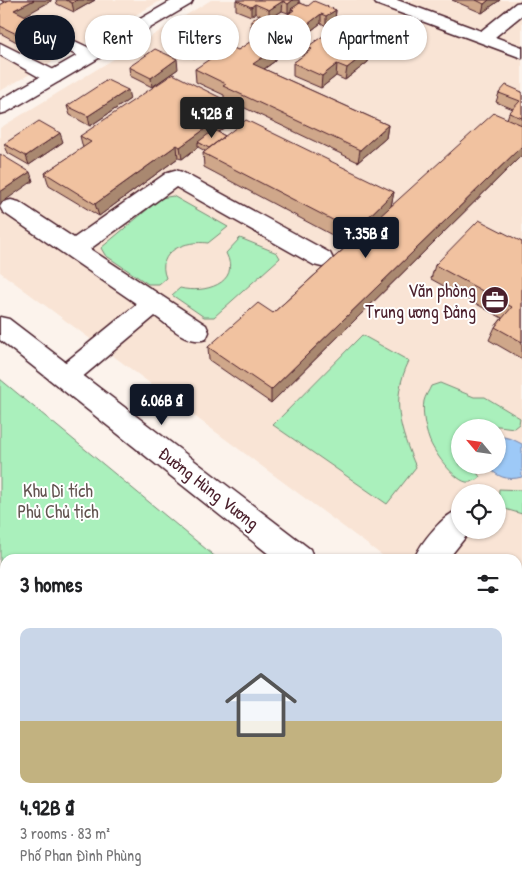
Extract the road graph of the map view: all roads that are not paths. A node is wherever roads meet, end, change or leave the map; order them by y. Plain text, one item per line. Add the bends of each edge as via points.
1 (185, 0) edge
2 (382, 0) edge
3 (522, 7) edge
4 (151, 20) edge
5 (483, 38) junction
6 (0, 48) edge
7 (522, 53) edge
8 (85, 59) edge
9 (53, 77) junction
10 (0, 108) edge
11 (11, 207) dead end
12 (75, 249) junction
13 (322, 258) dead end
14 (154, 303) junction
15 (0, 326) edge
16 (198, 332) dead end
17 (65, 376) junction
18 (451, 533) edge
19 (293, 554) edge
20 (433, 554) edge

1 - 4 main road
2 - 5 main road
3 - 5 main road
5 - 7 main road
6 - 9 main road
8 - 9 main road
9 - 10 main road
11 - 12 main road
12 - 13 main road via 175,177
12 - 14 main road
14 - 16 main road
14 - 17 main road
15 - 17 main road, Đường Hùng Vương
17 - 19 main road, Đường Hùng Vương
18 - 20 main road

